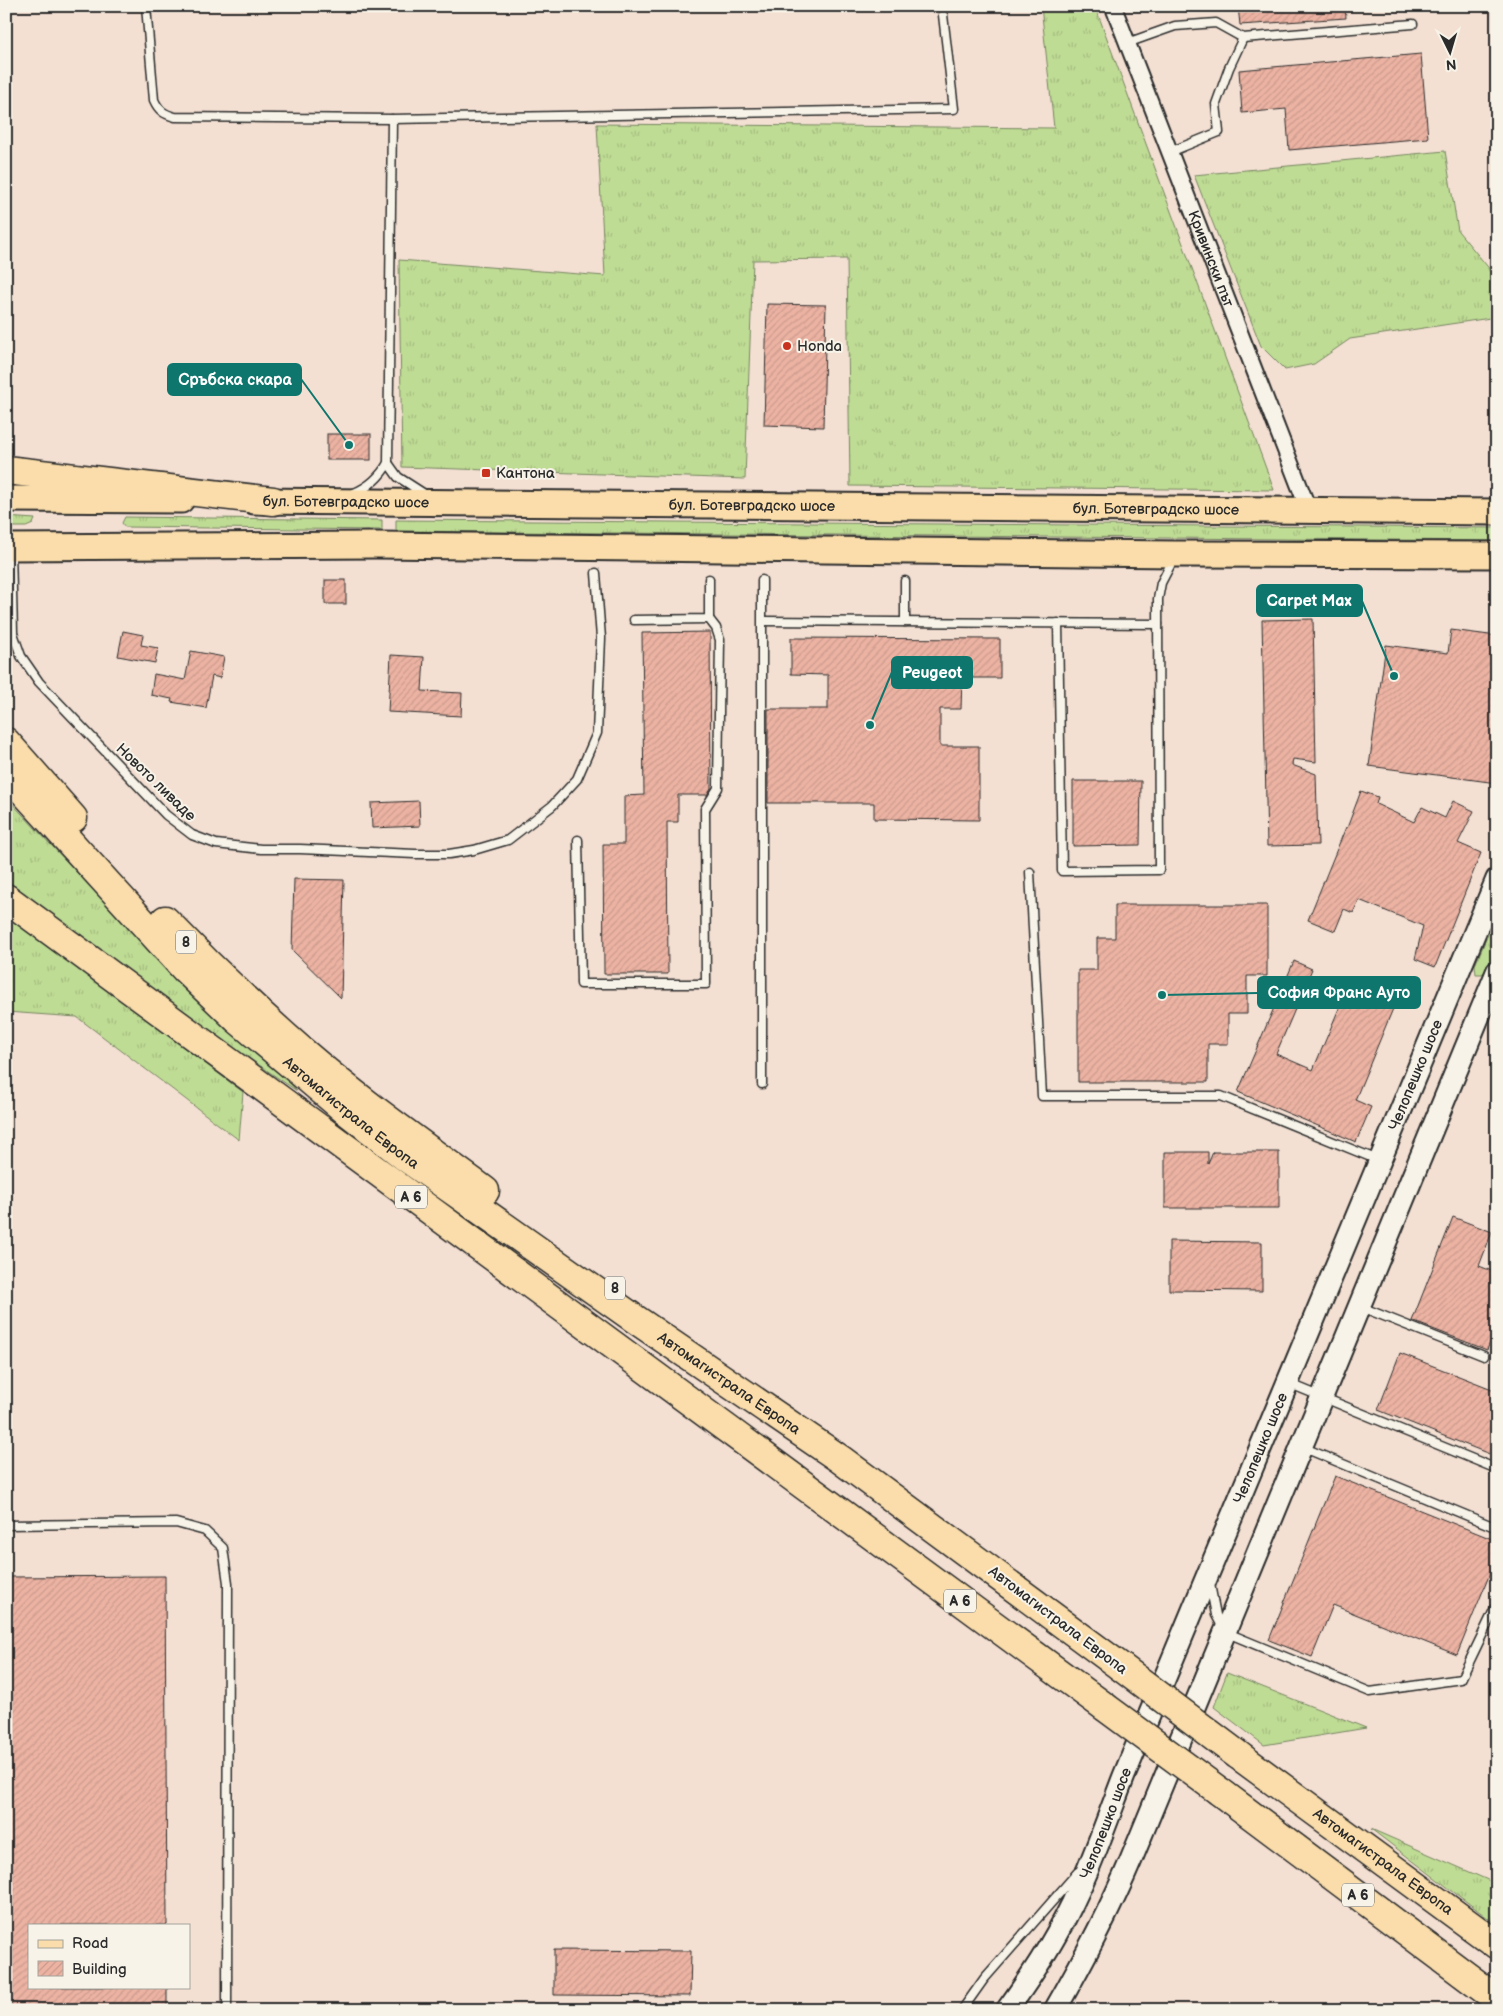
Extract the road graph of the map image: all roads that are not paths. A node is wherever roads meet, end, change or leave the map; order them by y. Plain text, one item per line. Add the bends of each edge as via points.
1 (146, 6) edge
2 (1113, 6) edge
3 (943, 15) dead end
4 (1413, 24) dead end
5 (1243, 38) junction
6 (1127, 43) junction
7 (392, 119) junction
8 (1170, 152) junction
9 (388, 463) junction
10 (6, 470) edge
11 (6, 499) edge
12 (273, 501) junction
13 (334, 502) junction
14 (451, 503) junction
15 (1309, 512) junction
16 (1497, 512) edge
17 (9, 547) edge
18 (1176, 554) junction
19 (1441, 555) junction
20 (1497, 555) edge
21 (1497, 566) edge
22 (596, 573) dead end
23 (709, 579) dead end
24 (762, 580) dead end
25 (905, 581) dead end
26 (634, 620) dead end
27 (709, 620) junction
28 (762, 621) junction
29 (905, 622) junction
30 (1058, 623) junction
31 (1158, 624) junction
32 (6, 742) edge
33 (6, 772) edge
34 (578, 840) dead end
35 (1030, 872) dead end
36 (1497, 879) edge
37 (6, 898) edge
38 (1497, 972) edge
39 (762, 1084) dead end
40 (1380, 1161) junction
41 (1359, 1306) junction
42 (1484, 1356) dead end
43 (1288, 1382) junction
44 (1322, 1397) junction
45 (1301, 1447) junction
46 (840, 1459) junction
47 (1497, 1469) edge
48 (6, 1525) edge
49 (1497, 1528) edge
50 (1208, 1572) junction
51 (1497, 1604) edge
52 (1225, 1632) junction
53 (1093, 1856) junction
54 (1497, 1945) edge
55 (1497, 1999) edge
56 (227, 2010) edge
57 (962, 2010) edge
58 (1007, 2010) edge
59 (1055, 2010) edge

1 - 7 lane via 154,100 166,115
2 - 6 street, Кривински път
3 - 7 lane via 954,109
4 - 5 lane
5 - 6 lane via 1216,23 1175,26
5 - 8 lane via 1216,104 1219,132
6 - 8 street, Кривински път
7 - 9 lane
8 - 15 street, Кривински път
9 - 13 lane via 380,476 363,490
9 - 14 lane via 398,477 423,494
10 - 12 highway
11 - 12 main road, бул. Ботевградско шосе
12 - 13 main road, бул. Ботевградско шосе
13 - 14 main road, бул. Ботевградско шосе
14 - 15 main road, бул. Ботевградско шосе
15 - 16 main road, бул. Ботевградско шосе
17 - 18 main road via 376,545
17 - 22 lane, Новото ливаде via 13,633 21,656 46,690 166,815 192,835 216,844 261,849 453,854 508,840 552,806 577,779 596,733 601,638
18 - 19 main road
18 - 31 lane via 1162,583
19 - 20 main road
19 - 21 main road
23 - 27 lane
24 - 28 lane
25 - 29 lane
26 - 27 lane
27 - 34 lane via 720,640 718,788 705,809 706,984 581,984
28 - 29 lane
28 - 39 lane
29 - 30 lane
30 - 31 lane
30 - 31 lane via 1062,871 1158,870
32 - 46 highway, 8 via 128,882 232,987 304,1053
33 - 46 highway, Автомагистрала Европа / A 6 via 186,970 302,1075 412,1162
35 - 40 lane via 1042,1096 1221,1096
36 - 40 main road, Челопешко шосе
37 - 55 highway, Автомагистрала Европа / A 6, bridge
38 - 41 main road
40 - 43 main road, Челопешко шосе
41 - 42 lane
41 - 44 main road
43 - 44 lane
43 - 50 main road, Челопешко шосе
44 - 45 main road
44 - 47 lane
45 - 49 lane
45 - 52 main road
46 - 54 highway, Автомагистрала Европа / A 6, bridge
48 - 56 lane via 176,1524 205,1531 223,1548 228,1584
50 - 52 lane via 1216,1615
50 - 53 main road, Челопешко шосе
51 - 52 lane via 1461,1678 1370,1692
52 - 59 main road via 1108,1912
53 - 57 lane via 984,1978
53 - 58 main road, Челопешко шосе via 1058,1932

